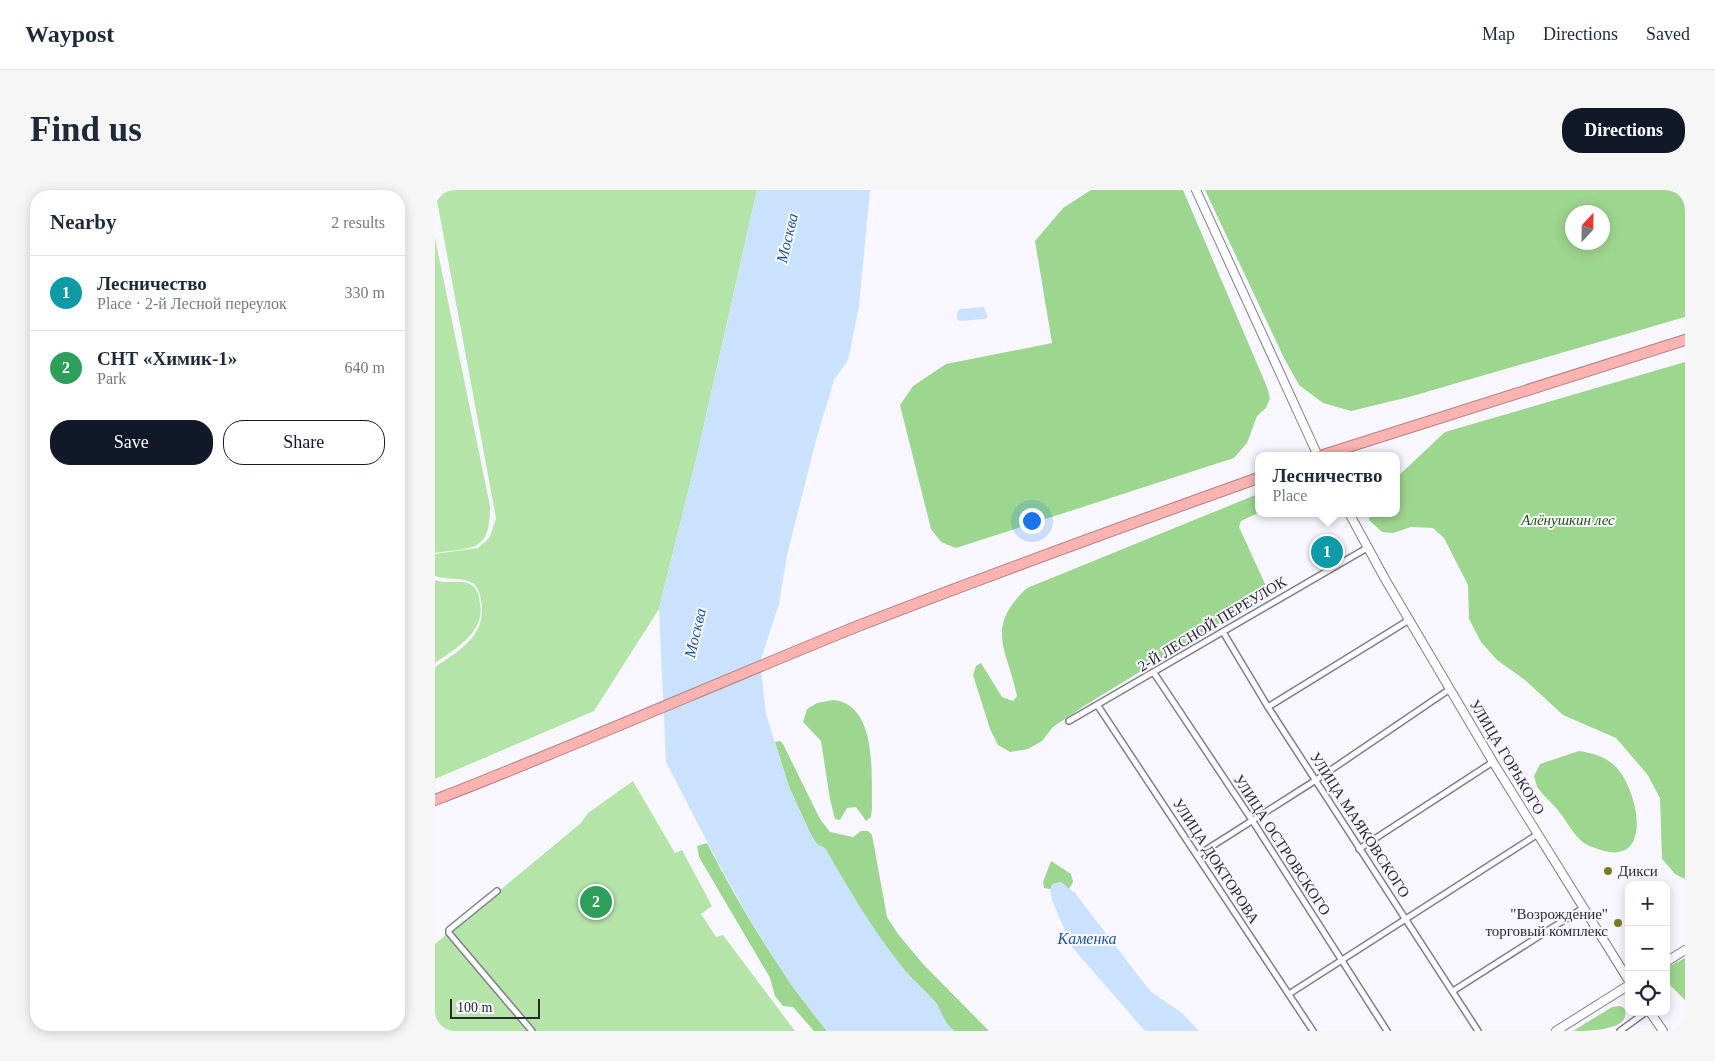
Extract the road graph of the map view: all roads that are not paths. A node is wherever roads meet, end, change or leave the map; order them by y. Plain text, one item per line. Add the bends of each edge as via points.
1 (1196, 190) edge
2 (1685, 340) edge
3 (1317, 452) edge
4 (1332, 452) edge
5 (1255, 479) edge
6 (1351, 517) edge
7 (1367, 548) junction
8 (1409, 620) junction
9 (1223, 632) junction
10 (1154, 673) junction
11 (1450, 689) junction
12 (1097, 706) junction
13 (1268, 707) junction
14 (1069, 721) dead end
15 (1493, 762) junction
16 (1316, 780) junction
17 (435, 800) edge
18 (1252, 820) junction
19 (1538, 834) junction
20 (1359, 849) junction
21 (1198, 855) junction
22 (497, 891) dead end
23 (1583, 908) junction
24 (1406, 919) junction
25 (1685, 950) edge
26 (1670, 959) edge
27 (1341, 960) junction
28 (1625, 975) edge
29 (1625, 988) edge
30 (1453, 991) junction
31 (1289, 994) junction
32 (1642, 1016) edge
33 (1651, 1016) edge
34 (532, 1031) edge
35 (1313, 1031) edge
36 (1387, 1031) edge
37 (1478, 1031) edge
38 (1556, 1031) edge
39 (1620, 1031) edge
40 (1663, 1031) edge

1 - 3 main road
2 - 4 highway
5 - 17 highway via 999,571
6 - 7 main road, УЛИЦА ГОРЬКОГО
7 - 8 main road, УЛИЦА ГОРЬКОГО
7 - 9 street, 2-Й ЛЕСНОЙ ПЕРЕУЛОК
8 - 11 main road, УЛИЦА ГОРЬКОГО
8 - 13 street
9 - 10 street, 2-Й ЛЕСНОЙ ПЕРЕУЛОК
9 - 13 street, УЛИЦА МАЯКОВСКОГО
10 - 12 street, 2-Й ЛЕСНОЙ ПЕРЕУЛОК
10 - 18 street, УЛИЦА ОСТРОВСКОГО
11 - 15 main road, УЛИЦА ГОРЬКОГО
11 - 16 street
12 - 14 street, 2-Й ЛЕСНОЙ ПЕРЕУЛОК
12 - 21 street, УЛИЦА ДОКТОРОВА
13 - 16 street, УЛИЦА МАЯКОВСКОГО
15 - 19 main road, УЛИЦА ГОРЬКОГО
15 - 20 street
16 - 18 street
16 - 20 street, УЛИЦА МАЯКОВСКОГО
18 - 21 street
18 - 27 street, УЛИЦА ОСТРОВСКОГО
19 - 23 main road, УЛИЦА ГОРЬКОГО
19 - 24 street
20 - 24 street, УЛИЦА МАЯКОВСКОГО
21 - 31 street, УЛИЦА ДОКТОРОВА
22 - 34 street via 449,933
23 - 28 main road, УЛИЦА ГОРЬКОГО
23 - 30 street
24 - 27 street
24 - 30 street, УЛИЦА МАЯКОВСКОГО
25 - 26 main road
27 - 31 street
27 - 36 street, УЛИЦА ОСТРОВСКОГО
29 - 38 main road
30 - 37 street, УЛИЦА МАЯКОВСКОГО
31 - 35 street, УЛИЦА ДОКТОРОВА
32 - 39 street
33 - 40 main road

